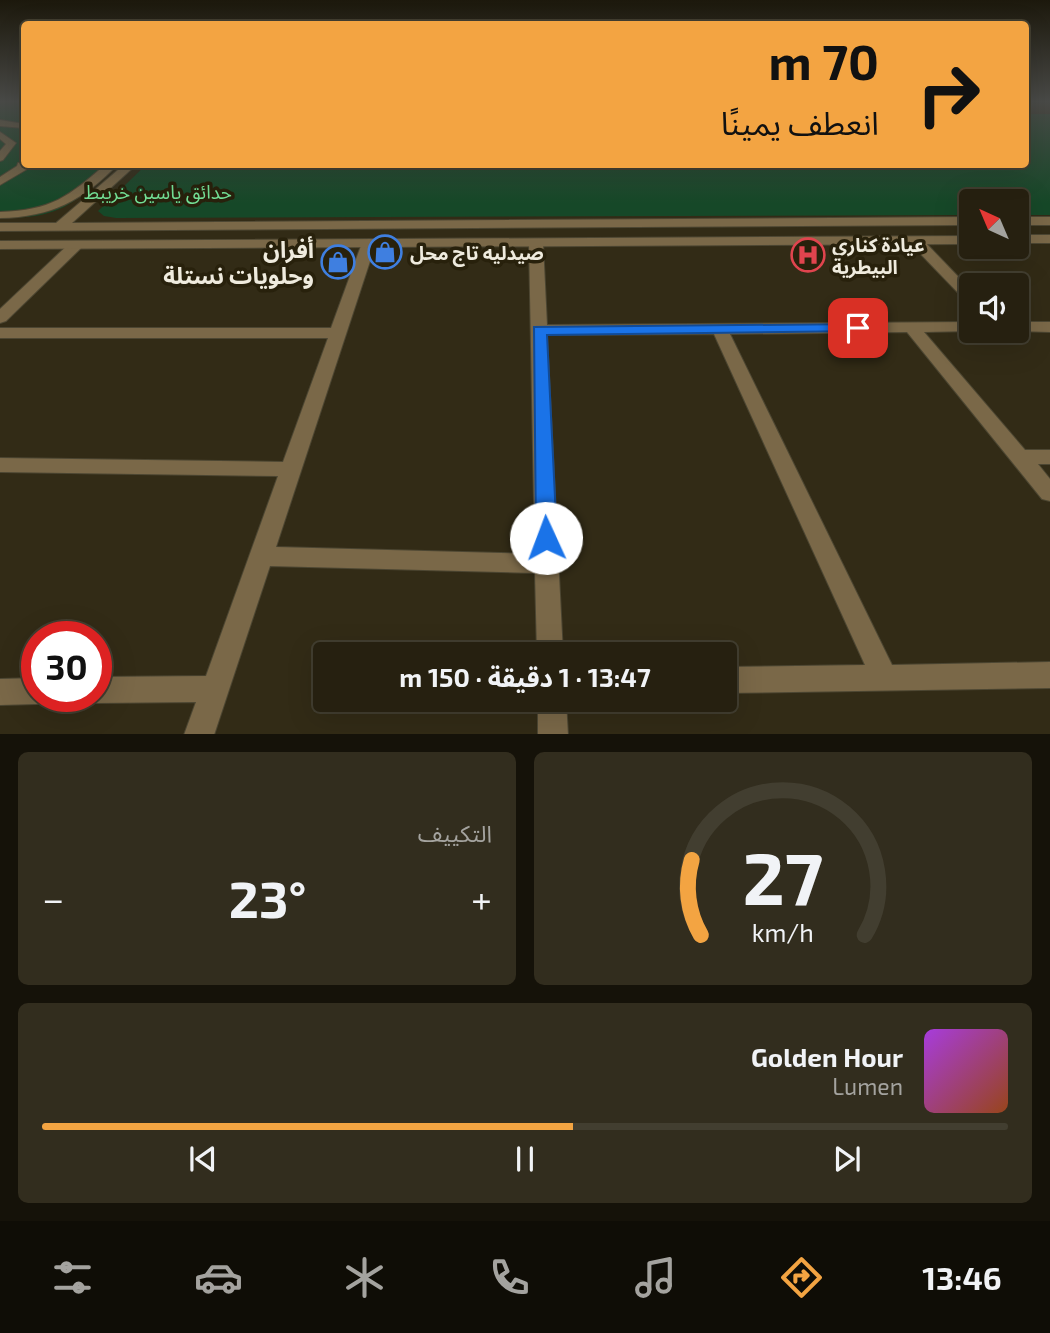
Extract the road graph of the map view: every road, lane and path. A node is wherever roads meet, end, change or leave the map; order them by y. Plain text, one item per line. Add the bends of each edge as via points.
1 (0, 135) edge
2 (21, 162) edge
3 (21, 164) edge
4 (21, 164) edge
5 (108, 168) edge
6 (127, 168) edge
7 (0, 174) edge
8 (0, 182) edge
9 (0, 215) edge
10 (959, 221) edge
11 (1029, 221) edge
12 (1050, 221) edge
13 (278, 226) junction
14 (0, 227) edge
15 (59, 227) junction
16 (1050, 239) edge
17 (959, 240) edge
18 (1029, 240) edge
19 (916, 241) junction
20 (369, 243) junction
21 (537, 243) junction
22 (266, 244) junction
23 (0, 245) edge
24 (76, 245) junction
25 (959, 286) edge
26 (0, 318) edge
27 (959, 327) edge
28 (1029, 327) edge
29 (1050, 327) edge
30 (912, 328) junction
31 (720, 329) junction
32 (539, 330) junction
33 (0, 333) edge
34 (338, 333) junction
35 (1022, 457) junction
36 (1050, 457) edge
37 (0, 466) edge
38 (291, 469) junction
39 (1050, 493) edge
40 (261, 555) junction
41 (547, 564) junction
42 (550, 642) edge
43 (1050, 675) edge
44 (884, 677) junction
45 (737, 680) edge
46 (215, 688) junction
47 (112, 690) edge
48 (21, 691) edge
49 (0, 692) edge
50 (552, 712) edge
51 (199, 734) edge
52 (553, 734) edge

1 - 2 street via 11,143 0,158
3 - 7 street
4 - 8 street
5 - 9 street via 53,210
6 - 15 street
10 - 13 street
11 - 12 street
13 - 15 street
13 - 22 street
14 - 15 street
16 - 18 street
17 - 19 street
19 - 21 street
19 - 25 street
20 - 21 street
20 - 22 street
20 - 34 street
21 - 32 street
22 - 24 street
23 - 24 street
24 - 26 street
27 - 30 street
28 - 29 street
30 - 31 street
30 - 35 street
31 - 32 street
31 - 44 street
32 - 41 street
33 - 34 street
34 - 38 street
35 - 36 street
35 - 39 street
37 - 38 street
38 - 40 street
40 - 41 street
40 - 46 street
41 - 42 street
43 - 44 street
44 - 45 street
46 - 47 street
46 - 51 street
48 - 49 street
50 - 52 street

